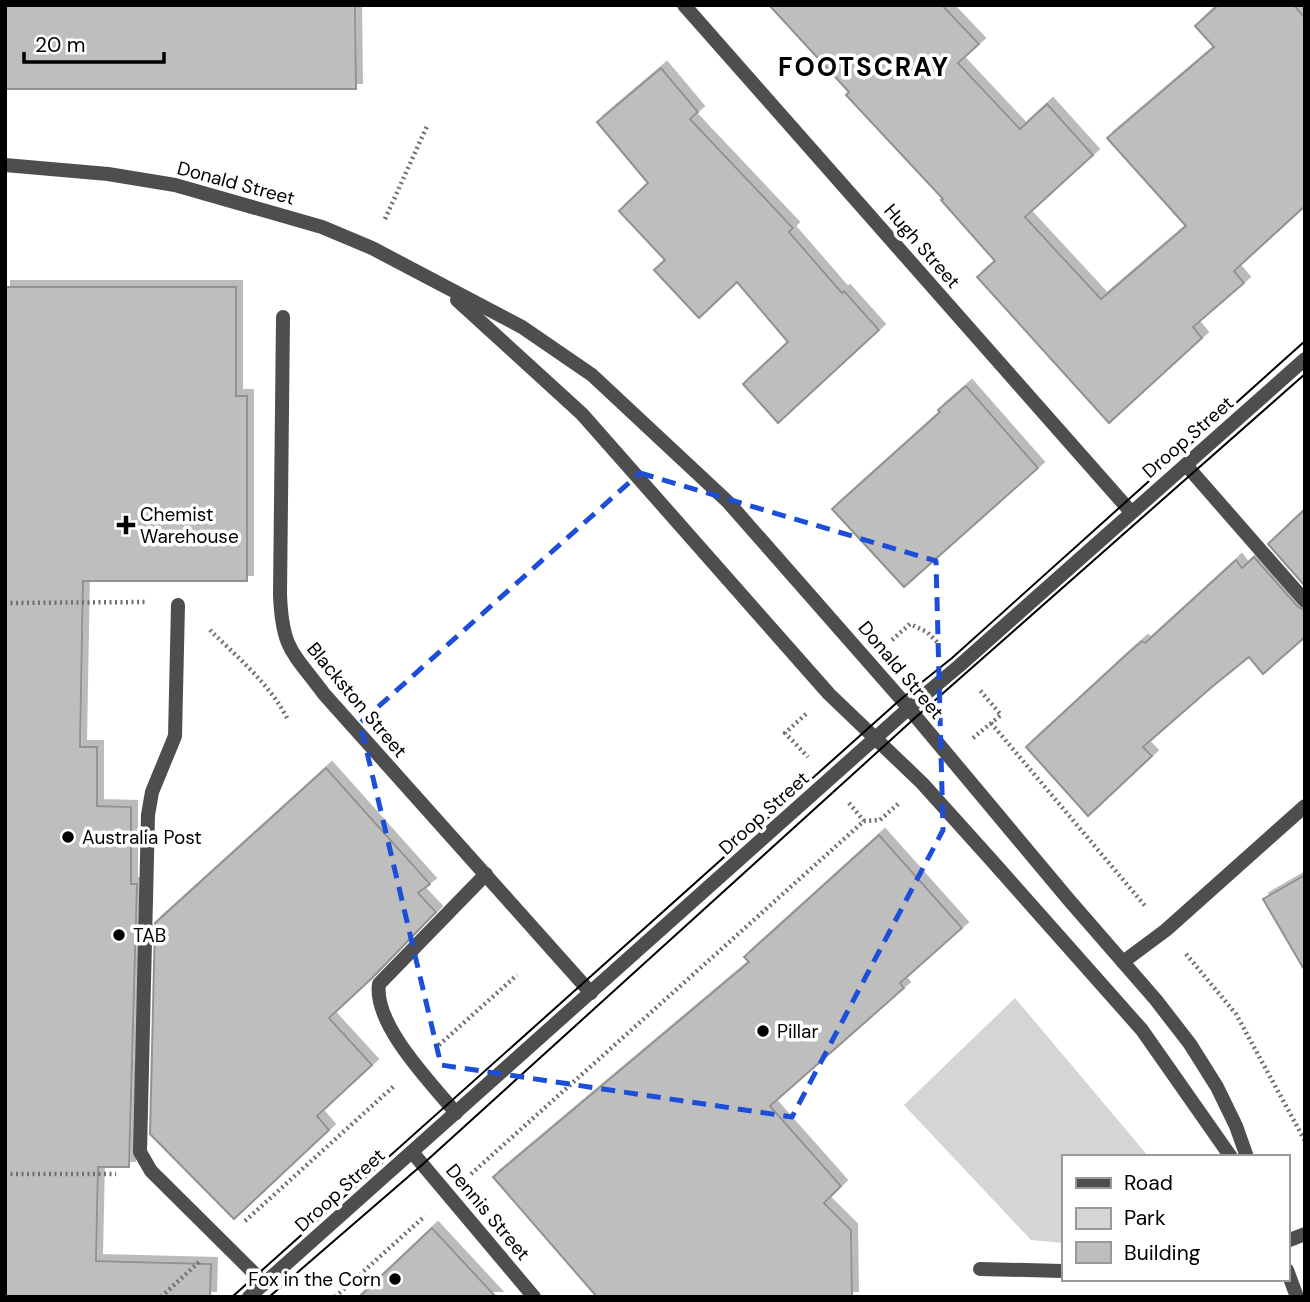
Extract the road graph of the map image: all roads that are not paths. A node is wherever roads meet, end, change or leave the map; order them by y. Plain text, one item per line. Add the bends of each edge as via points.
1 (684, 5) edge
2 (5, 165) edge
3 (443, 287) junction
4 (283, 317) dead end
5 (1305, 359) edge
6 (1186, 465) junction
7 (1131, 512) junction
8 (1305, 601) edge
9 (178, 605) dead end
10 (909, 708) junction
11 (876, 739) junction
12 (1305, 806) edge
13 (485, 874) junction
14 (1123, 962) junction
15 (591, 993) junction
16 (456, 1113) junction
17 (412, 1152) junction
18 (1230, 1155) edge
19 (1246, 1155) edge
20 (980, 1269) dead end
21 (1062, 1271) edge
22 (1289, 1275) edge
23 (264, 1283) junction
24 (249, 1297) edge
25 (534, 1297) edge
26 (1297, 1297) edge

1 - 7 street, Hugh Street
2 - 3 street, Donald Street via 175,185 295,218 372,248
3 - 10 street, Donald Street via 522,327 610,390 728,502
3 - 11 street, Donald Street via 582,414 829,694
4 - 13 street, Blackston Street via 280,594 285,641 324,694
5 - 6 street, Droop Street
6 - 7 street, Droop Street
6 - 8 street
7 - 10 street, Droop Street
9 - 23 street via 175,736 152,792 147,841 141,1152 151,1171
10 - 11 street, Droop Street
10 - 14 street, Donald Street
11 - 15 street, Droop Street
11 - 18 street, Donald Street via 922,783 1131,1017
12 - 14 street via 1166,930
13 - 15 street, Blackston Street
13 - 16 street via 379,984 377,995 400,1044
14 - 19 street, Donald Street via 1202,1063
15 - 16 street, Droop Street
16 - 17 street, Droop Street
17 - 23 street, Droop Street
17 - 25 street, Dennis Street
20 - 21 street
22 - 26 street
23 - 24 street, Droop Street

